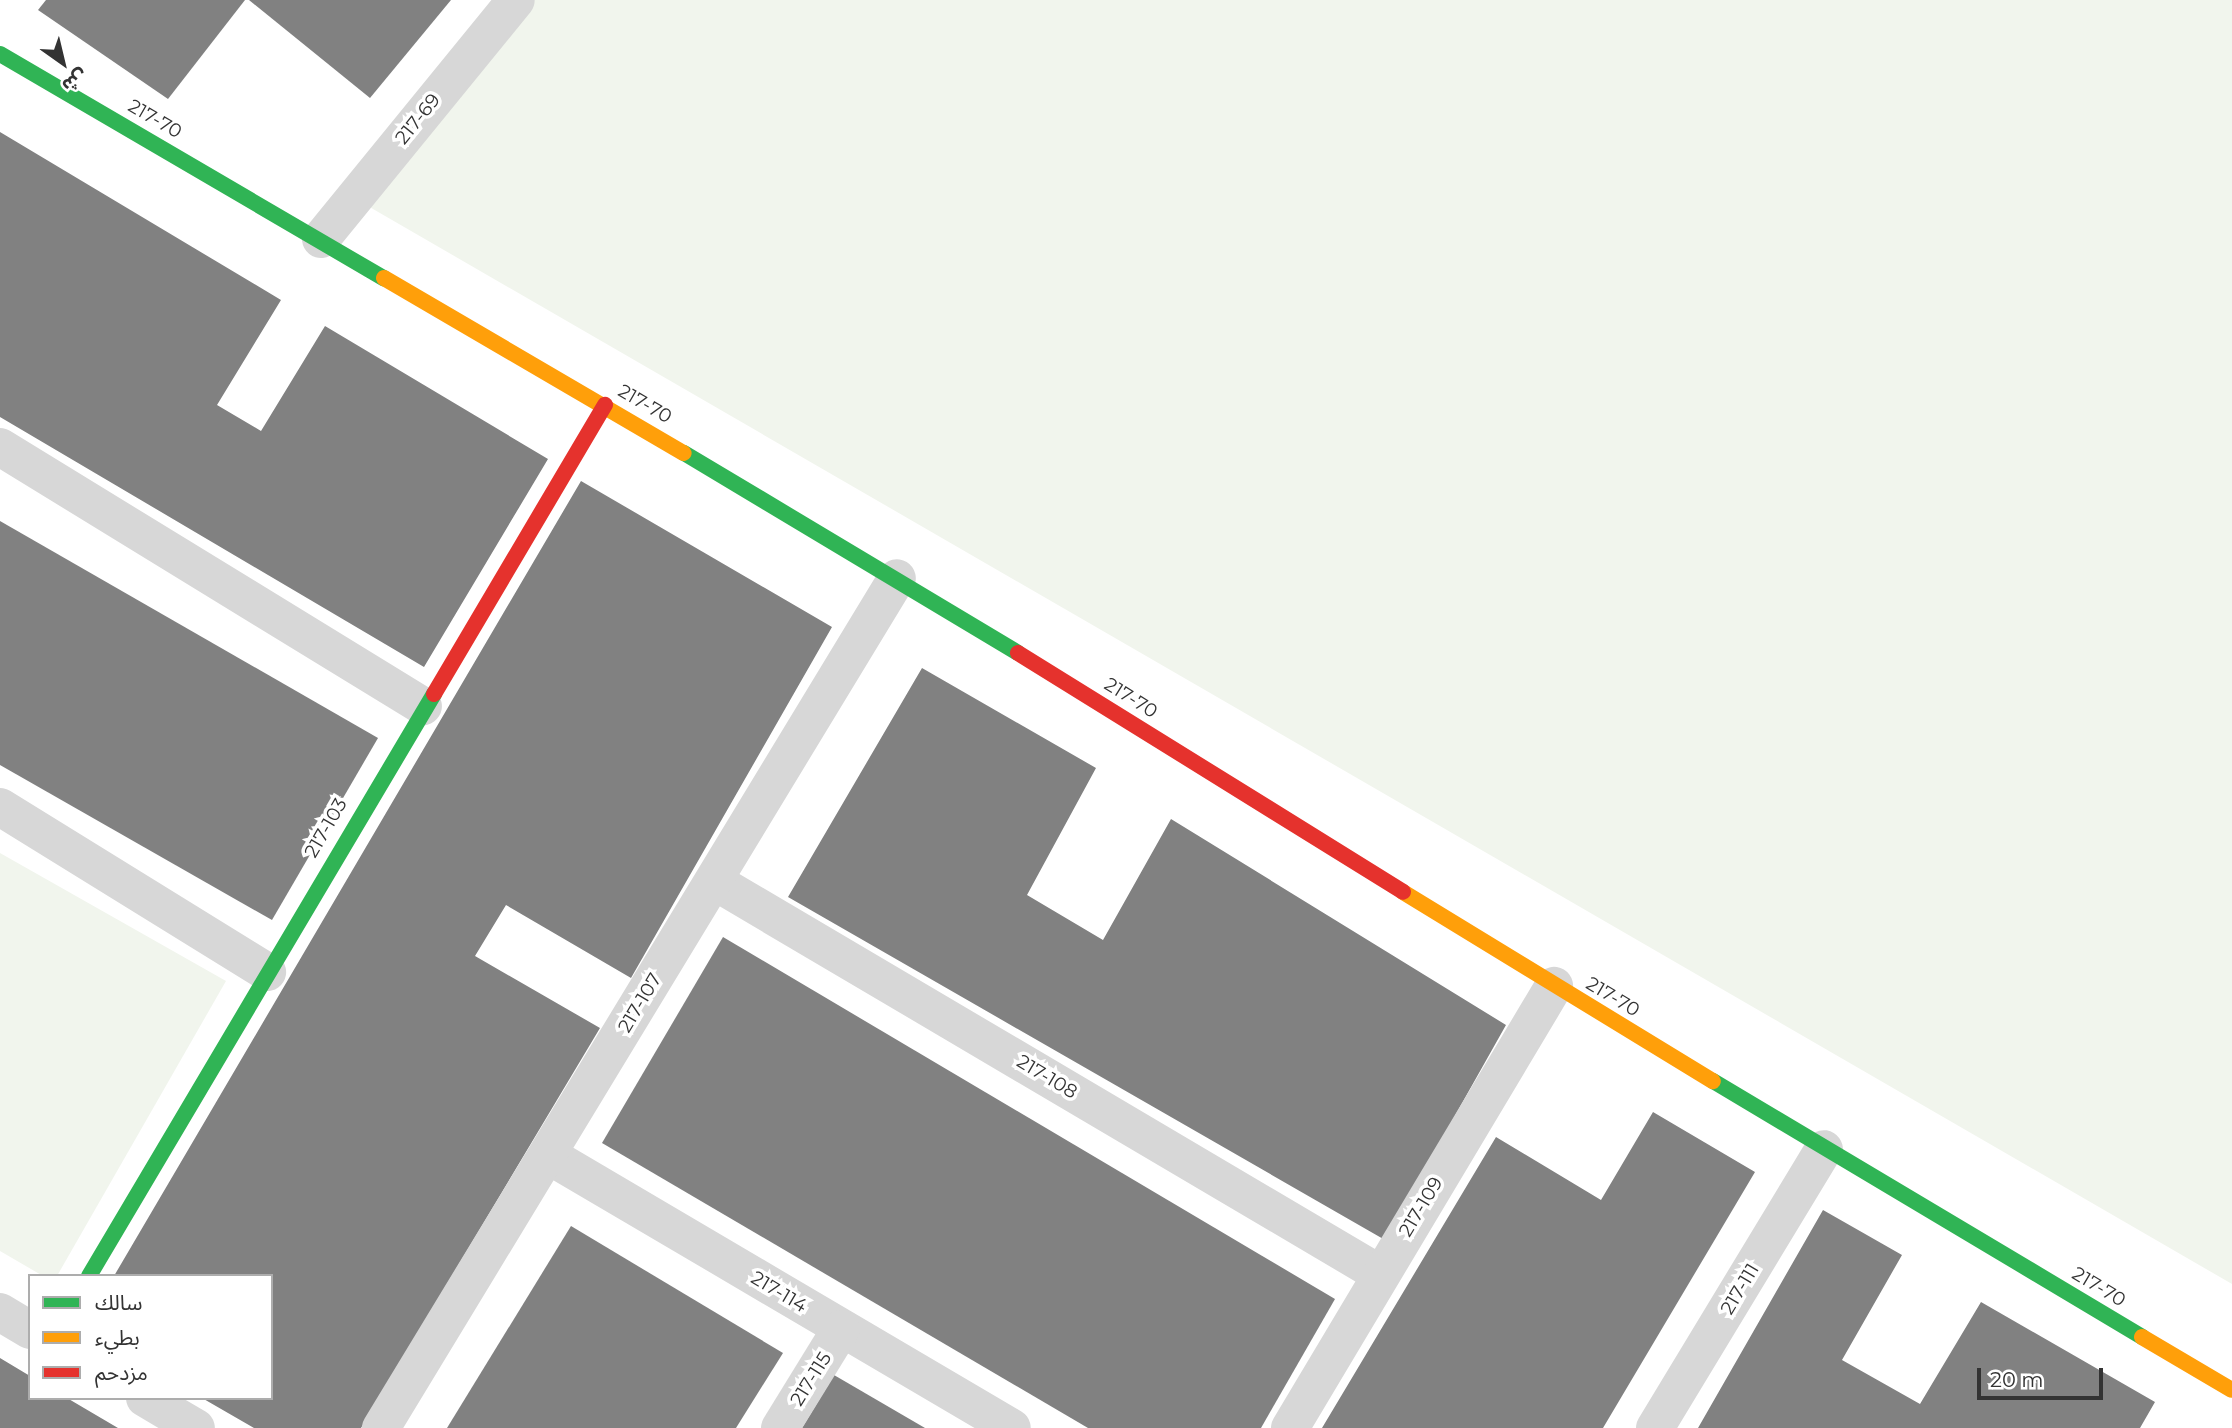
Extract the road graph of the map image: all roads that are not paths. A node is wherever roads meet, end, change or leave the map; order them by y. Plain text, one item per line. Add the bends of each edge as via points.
1 (516, 0) edge
2 (0, 54) edge
3 (321, 239) junction
4 (605, 405) junction
5 (0, 447) edge
6 (897, 578) junction
7 (423, 706) junction
8 (0, 807) edge
9 (714, 881) junction
10 (267, 972) junction
11 (1555, 986) junction
12 (1824, 1149) junction
13 (548, 1155) junction
14 (90, 1274) edge
15 (1380, 1274) junction
16 (0, 1312) edge
17 (28, 1329) edge
18 (841, 1329) junction
19 (2232, 1390) edge
20 (148, 1400) edge
21 (196, 1428) edge
22 (381, 1428) edge
23 (780, 1428) edge
24 (1012, 1428) edge
25 (1290, 1428) edge
26 (1655, 1428) edge

1 - 3 street, 217-69
2 - 3 street, 217-70
3 - 4 street, 217-70
4 - 6 street, 217-70
4 - 7 street, 217-103
5 - 7 street
6 - 9 street, 217-107
6 - 11 street, 217-70
7 - 10 street, 217-103
8 - 10 street
9 - 13 street, 217-107
9 - 15 street, 217-108
10 - 14 street, 217-103
11 - 12 street, 217-70
11 - 15 street, 217-109
12 - 19 street, 217-70
12 - 26 street, 217-111
13 - 18 street, 217-114
13 - 22 street, 217-107
15 - 25 street, 217-109
16 - 17 street
18 - 23 street, 217-115
18 - 24 street, 217-114
20 - 21 street

